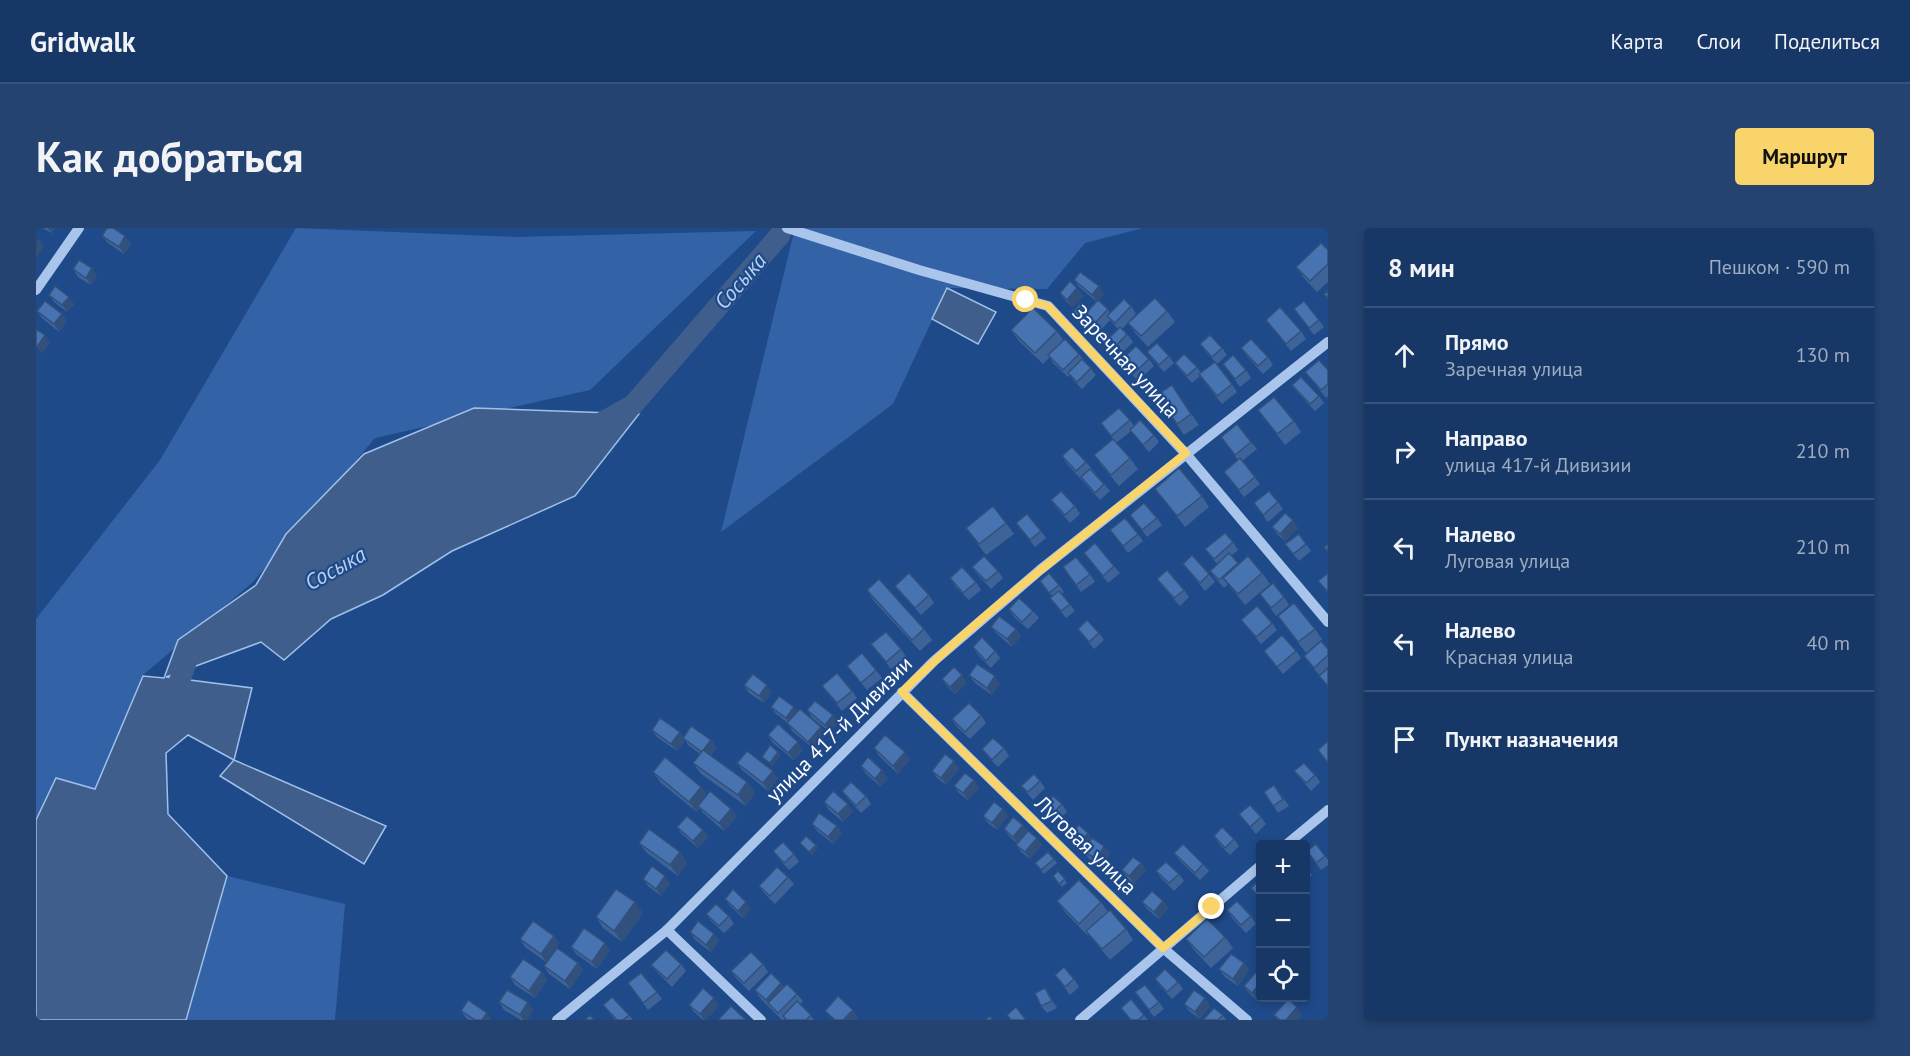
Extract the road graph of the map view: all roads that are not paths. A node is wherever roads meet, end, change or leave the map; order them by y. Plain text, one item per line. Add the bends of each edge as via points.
1 (79, 228) edge
2 (787, 228) edge
3 (36, 290) edge
4 (1328, 342) edge
5 (1186, 453) junction
6 (1328, 622) edge
7 (902, 692) junction
8 (1328, 810) edge
9 (1292, 840) edge
10 (1256, 869) edge
11 (667, 930) junction
12 (1163, 948) junction
13 (557, 1020) edge
14 (761, 1020) edge
15 (1080, 1020) edge
16 (1247, 1020) edge

1 - 3 street
2 - 5 street, Заречная улица via 1048,306
4 - 5 street, улица 417-й Дивизии
5 - 6 street, Заречная улица
5 - 7 street, улица 417-й Дивизии via 1040,570
7 - 11 street, улица 417-й Дивизии
7 - 12 street, Луговая улица
8 - 9 street
10 - 12 street
11 - 13 street, улица 417-й Дивизии
11 - 14 street
12 - 15 street
12 - 16 street, Луговая улица

